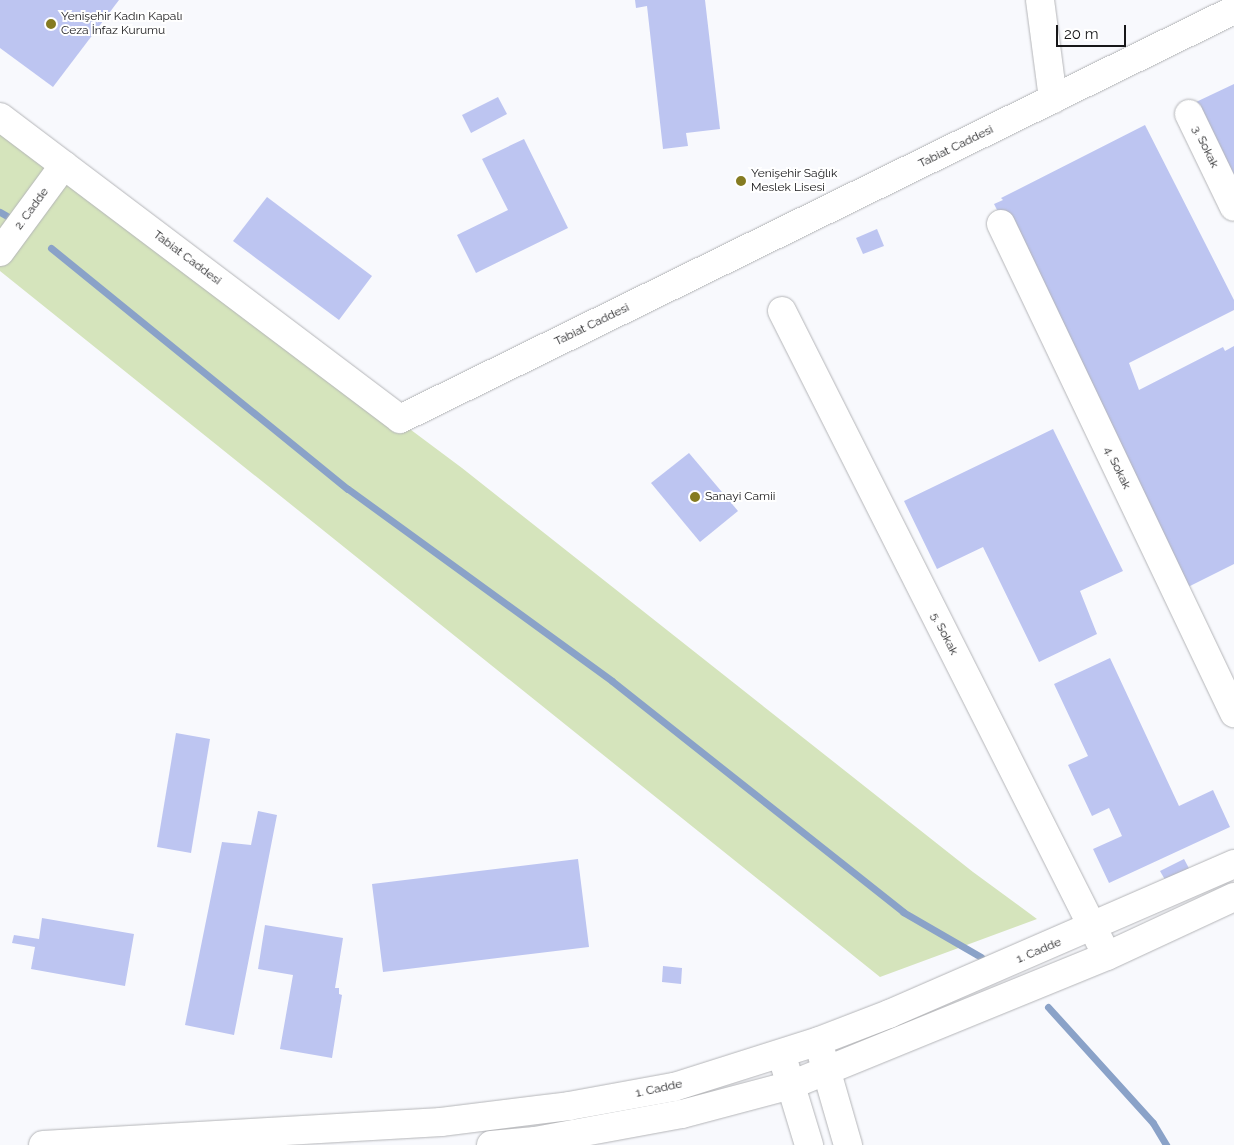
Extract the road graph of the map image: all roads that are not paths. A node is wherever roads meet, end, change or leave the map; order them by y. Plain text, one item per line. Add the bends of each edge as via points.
1 (1040, 0) edge
2 (1234, 10) edge
3 (1053, 99) junction
4 (1189, 114) dead end
5 (0, 117) edge
6 (64, 165) junction
7 (1234, 207) edge
8 (1001, 224) dead end
9 (0, 252) edge
10 (782, 312) dead end
11 (1234, 713) edge
12 (1234, 864) edge
13 (1234, 898) edge
14 (1092, 928) junction
15 (1107, 956) junction
16 (819, 1041) junction
17 (782, 1053) junction
18 (827, 1072) junction
19 (791, 1084) junction
20 (44, 1145) edge
21 (491, 1145) edge
22 (809, 1145) edge
23 (848, 1145) edge

1 - 3 street
2 - 3 street, Tabiat Caddesi
3 - 6 street, Tabiat Caddesi via 400,418
4 - 7 street, 3. Sokak
5 - 6 street, Tabiat Caddesi
6 - 9 street, 2. Cadde
8 - 11 street, 4. Sokak
10 - 14 street, 5. Sokak
12 - 14 street, 1. Cadde
13 - 15 street
14 - 15 street, 5. Sokak
14 - 16 street, 1. Cadde
15 - 18 street
16 - 17 street, 1. Cadde
16 - 18 street
17 - 19 street
17 - 20 street, 1. Cadde via 674,1087 569,1106 441,1122
18 - 19 street
18 - 23 street
19 - 21 street via 682,1114 535,1141
19 - 22 street

